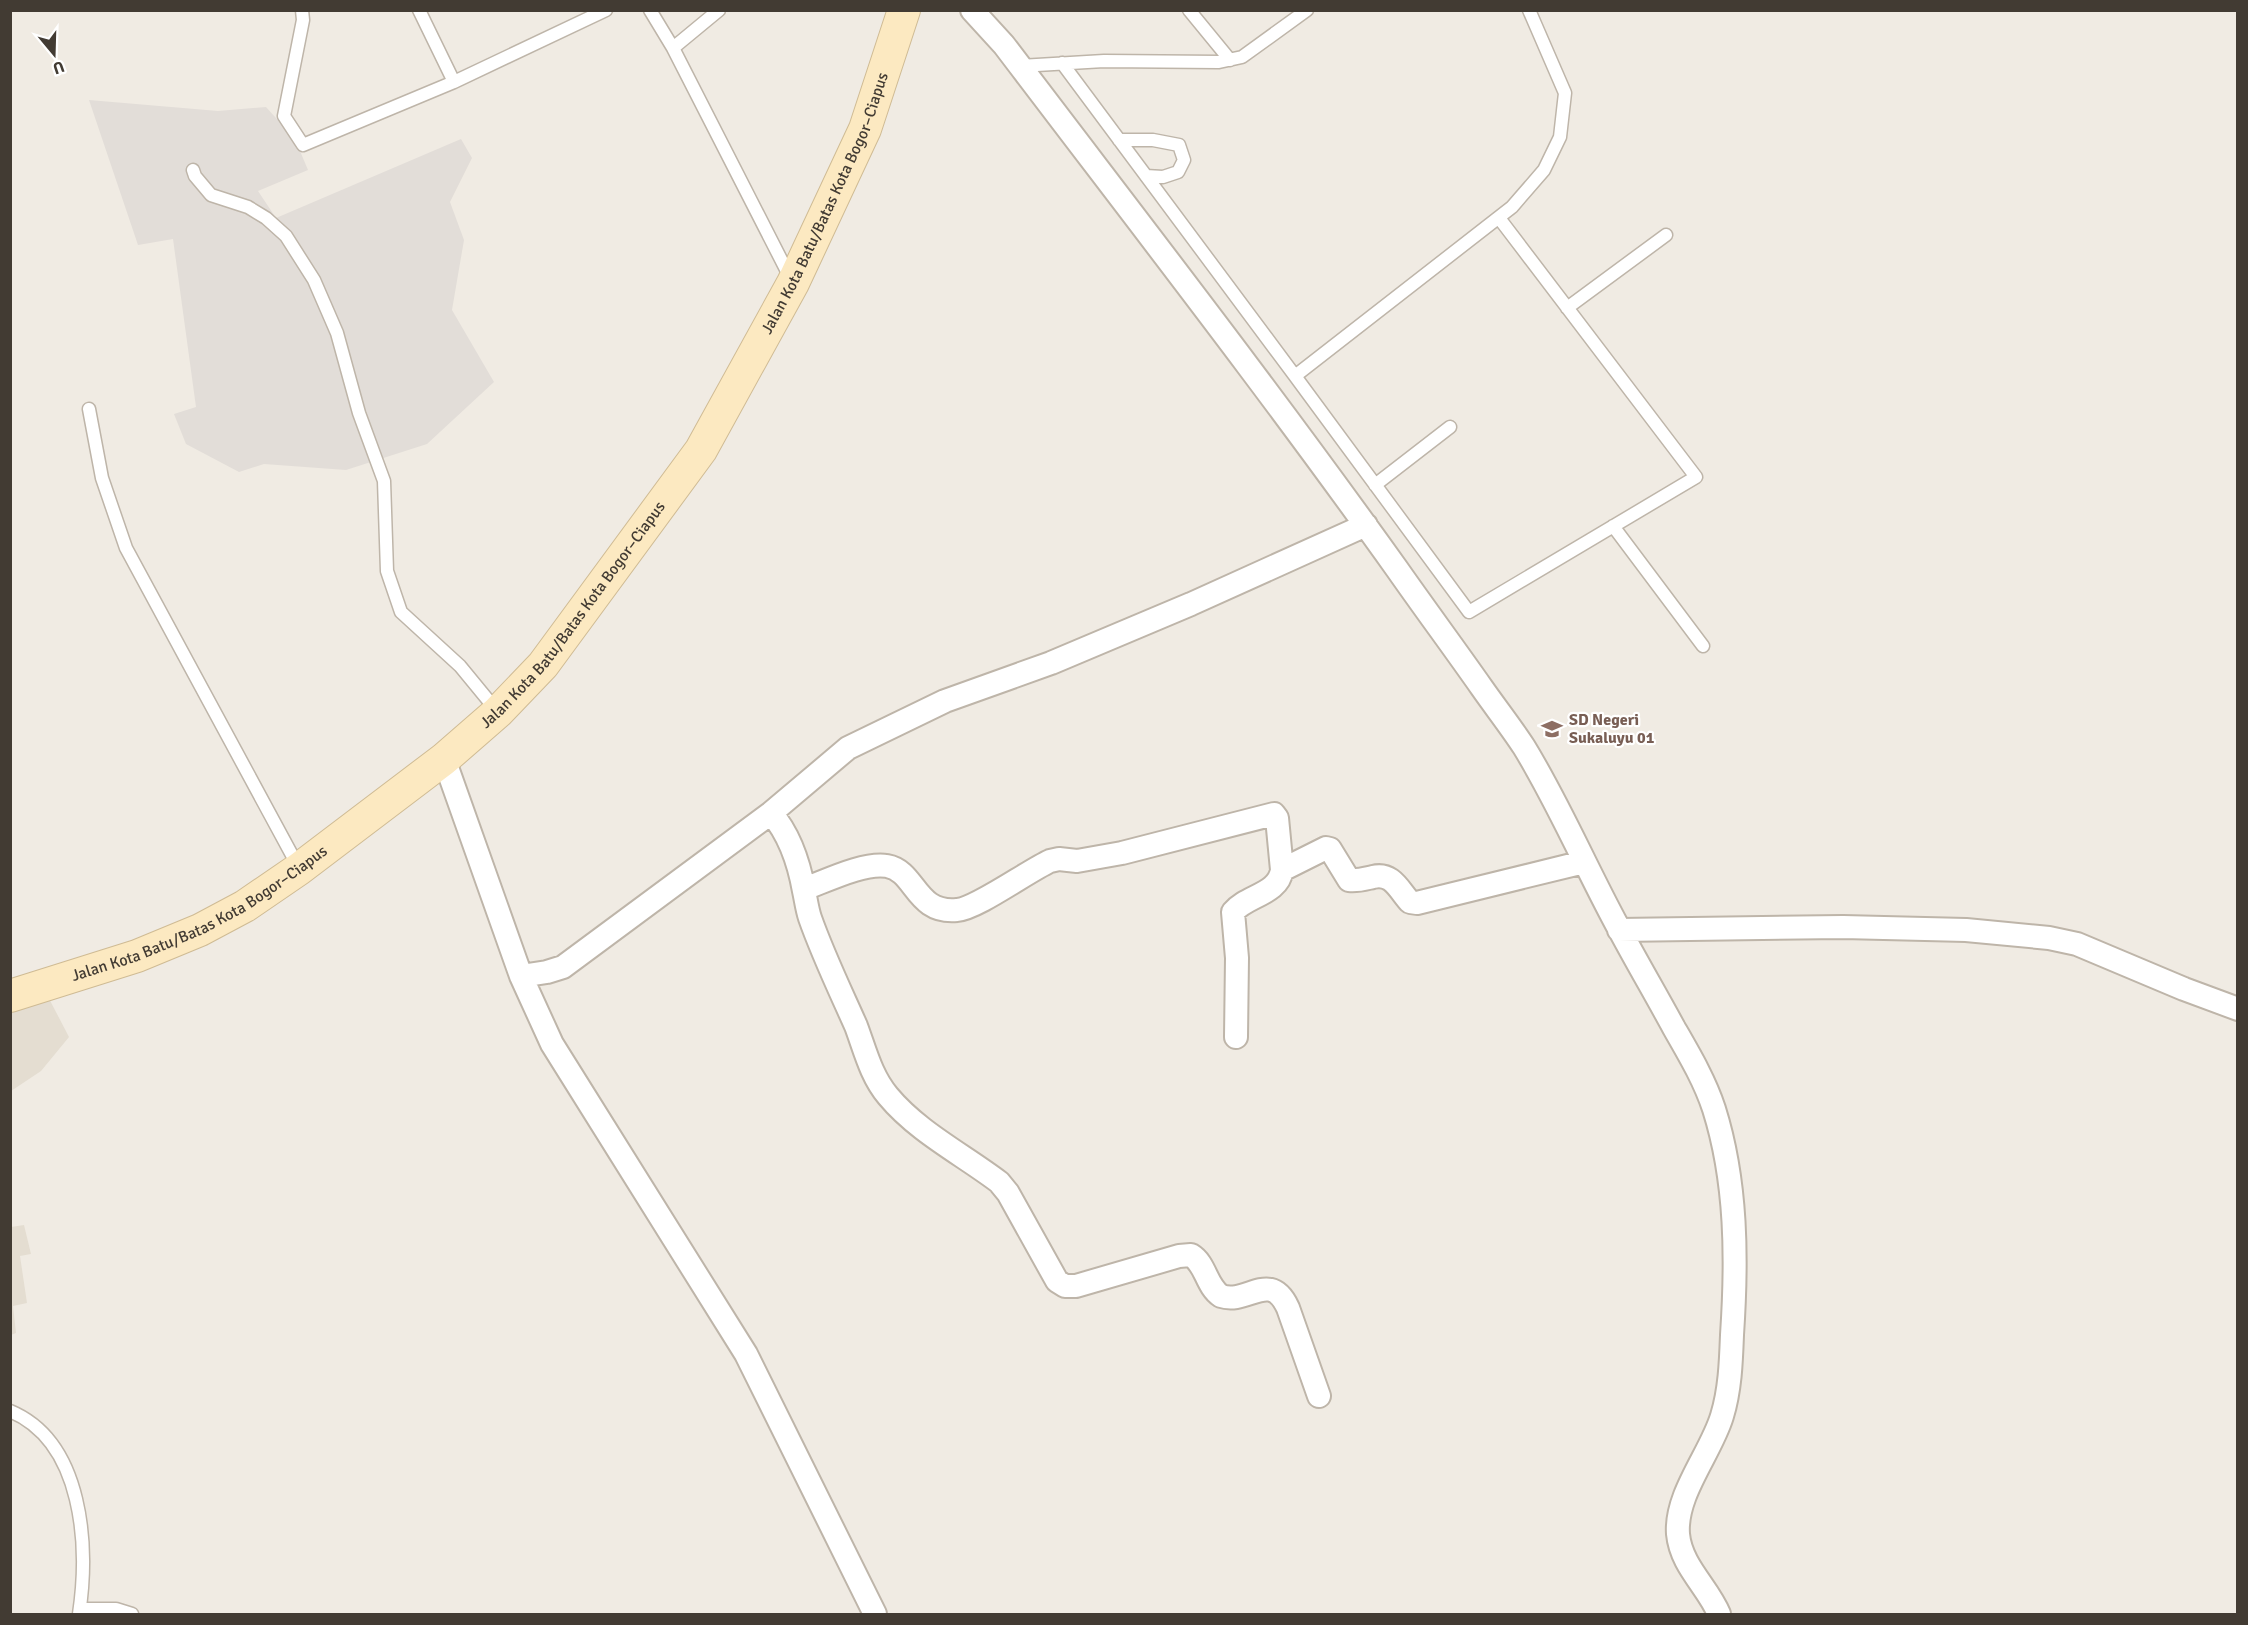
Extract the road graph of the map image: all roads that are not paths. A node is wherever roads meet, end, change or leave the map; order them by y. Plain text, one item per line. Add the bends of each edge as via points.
1 (302, 10) edge
2 (419, 10) edge
3 (606, 10) edge
4 (650, 10) edge
5 (719, 10) edge
6 (904, 10) edge
7 (972, 10) edge
8 (1189, 10) edge
9 (1306, 10) edge
10 (1529, 10) edge
11 (673, 48) junction
12 (1230, 60) junction
13 (1062, 63) junction
14 (1020, 66) junction
15 (454, 82) junction
16 (1119, 140) junction
17 (193, 170) dead end
18 (1146, 176) junction
19 (1499, 218) junction
20 (1666, 236) dead end
21 (793, 282) junction
22 (1567, 308) junction
23 (1295, 376) junction
24 (89, 409) dead end
25 (1450, 427) dead end
26 (1375, 485) junction
27 (1366, 525) junction
28 (1613, 526) junction
29 (1703, 646) dead end
30 (498, 712) junction
31 (444, 759) junction
32 (771, 813) junction
33 (1584, 862) junction
34 (299, 869) junction
35 (1282, 870) junction
36 (804, 889) junction
37 (1619, 930) junction
38 (521, 976) junction
39 (10, 996) edge
40 (2238, 1009) edge
41 (1236, 1037) dead end
42 (1319, 1396) dead end
43 (10, 1411) edge
44 (80, 1612) edge
45 (132, 1614) edge
46 (874, 1614) edge
47 (1719, 1614) edge

1 - 15 lane via 284,116 303,145
2 - 15 lane
3 - 15 lane
4 - 11 lane
5 - 11 lane
6 - 21 main road, Jalan Kota Batu/Batas Kota Bogor–Ciapus via 865,129
7 - 14 street
8 - 12 lane
9 - 12 lane via 1242,57
10 - 19 lane via 1565,93 1560,137 1544,170
11 - 21 lane
12 - 13 lane
13 - 14 lane
13 - 16 lane
14 - 27 street
16 - 18 lane
16 - 18 lane via 1179,145 1184,160 1178,172 1163,177
17 - 30 lane via 211,195 248,207 286,236 314,280 337,333 359,413 384,482 387,571 400,612 460,666
18 - 23 lane
19 - 22 lane
19 - 23 lane
20 - 22 lane
21 - 30 main road, Jalan Kota Batu/Batas Kota Bogor–Ciapus via 701,450 543,665
22 - 28 lane via 1696,477
23 - 26 lane
24 - 34 lane via 102,478 126,548
25 - 26 lane
26 - 28 lane via 1469,612
27 - 32 street via 1062,658 945,701 848,748
27 - 33 street via 1522,744
28 - 29 lane
30 - 31 main road, Jalan Kota Batu/Batas Kota Bogor–Ciapus
31 - 34 main road, Jalan Kota Batu/Batas Kota Bogor–Ciapus
31 - 38 street
32 - 36 street via 788,838
32 - 38 street via 563,967
33 - 35 street via 1417,903 1410,902 1388,877 1349,880 1330,849 1320,850
33 - 37 street
34 - 39 main road, Jalan Kota Batu/Batas Kota Bogor–Ciapus via 235,912 171,943
35 - 36 street via 1274,814 1122,853 1050,861 958,910 927,904 898,869 889,866 872,867
35 - 41 street via 1276,885 1233,912
36 - 42 street via 808,913 824,956 874,1076 916,1124 999,1182 1057,1281 1076,1286 1189,1255 1197,1259 1210,1286 1221,1296 1236,1298 1262,1288 1272,1290 1288,1308
37 - 40 street via 1854,927 1966,930 2049,938 2077,944
37 - 47 street via 1690,1057 1713,1107 1734,1216 1736,1285 1730,1375 1722,1418 1686,1495 1678,1522 1681,1548
38 - 46 street via 552,1044 746,1354
43 - 44 lane via 40,1430 54,1448 73,1487 82,1536
44 - 45 lane via 116,1609

